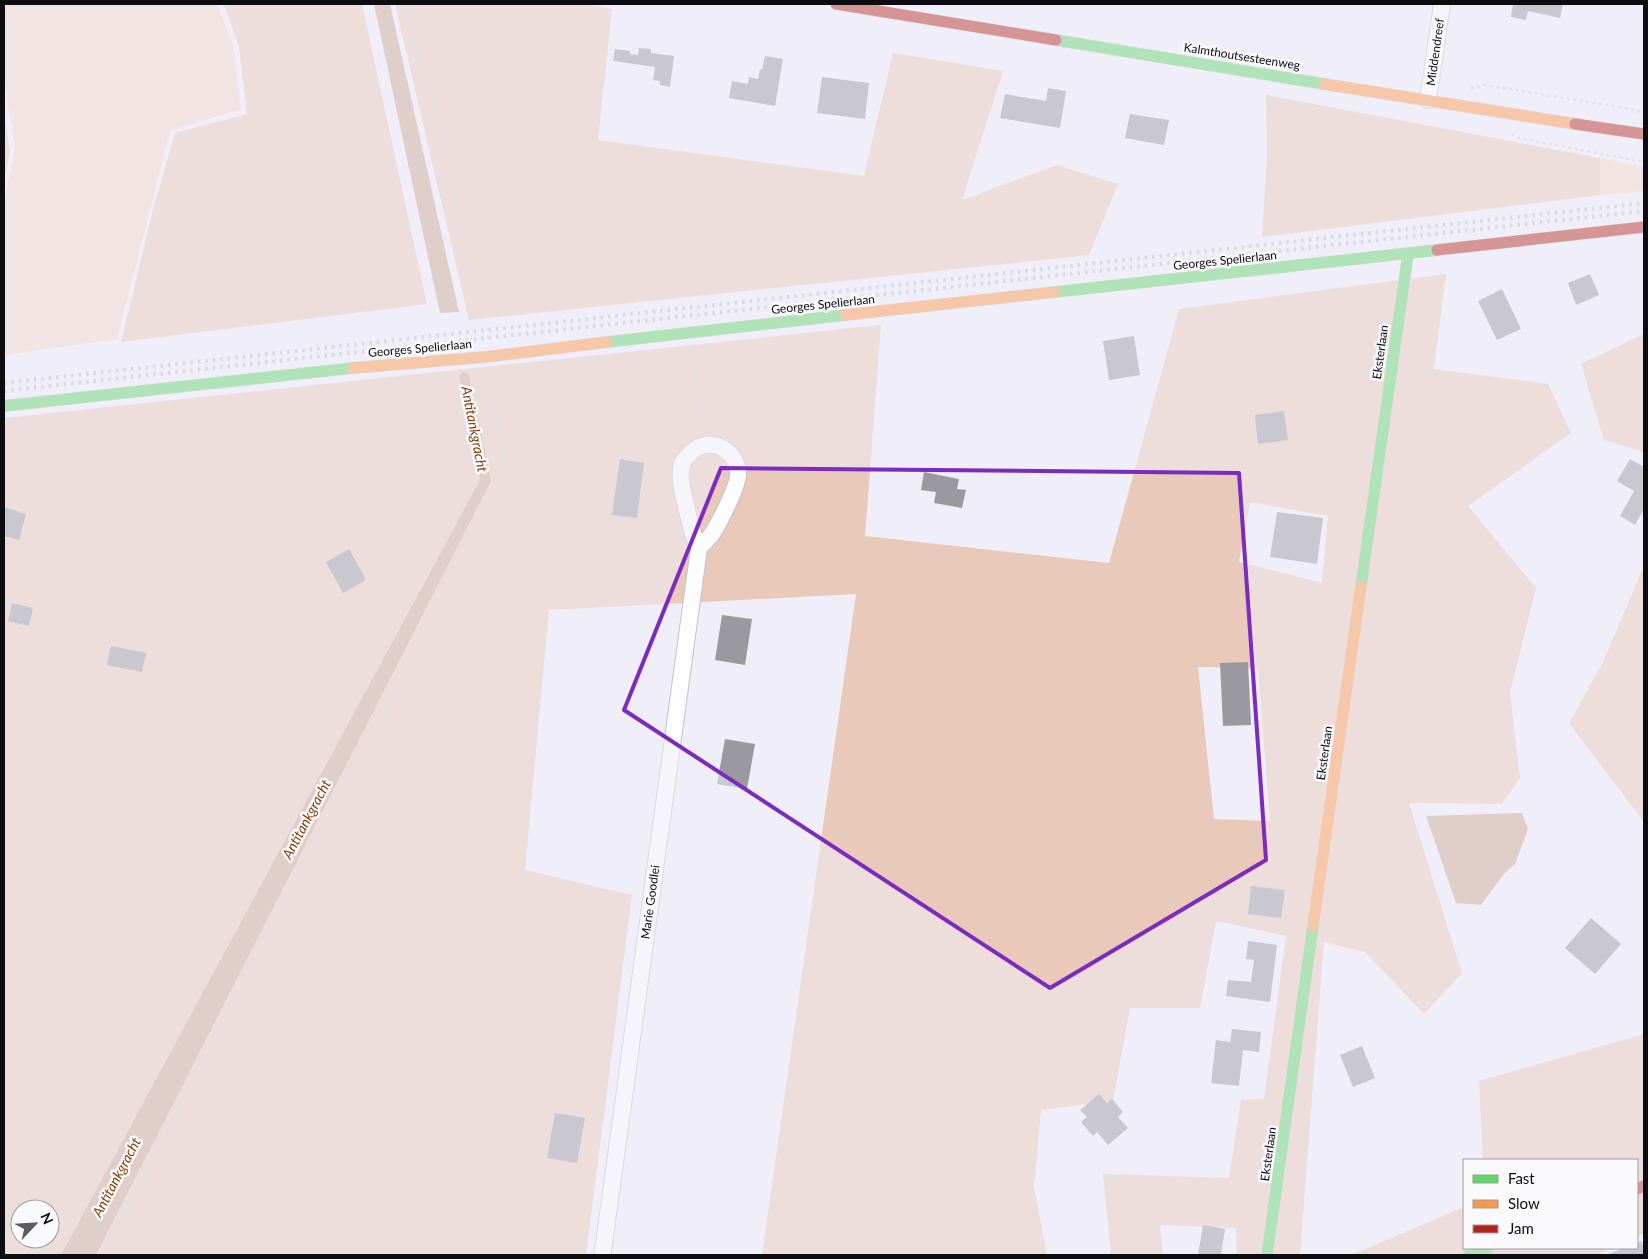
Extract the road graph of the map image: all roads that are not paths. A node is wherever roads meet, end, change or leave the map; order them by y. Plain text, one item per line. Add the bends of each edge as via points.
1 (836, 4) edge
2 (1442, 4) edge
3 (1428, 100) junction
4 (1644, 134) edge
5 (1644, 227) edge
6 (1408, 254) junction
7 (4, 406) edge
8 (699, 548) junction
9 (1485, 1249) edge
10 (603, 1255) edge
11 (1267, 1255) edge
12 (1469, 1255) edge

1 - 3 street, Kalmthoutsesteenweg
2 - 3 street, Middendreef
3 - 4 street, Kalmthoutsesteenweg
5 - 6 street, Georges Spelierlaan
6 - 7 street, Georges Spelierlaan via 485,357 376,365
6 - 11 street, Eksterlaan
8 - 8 street, Marie Goodlei via 711,535 737,484 736,462 719,445 695,448 683,461 680,478 692,536
8 - 10 street, Marie Goodlei
9 - 12 street

